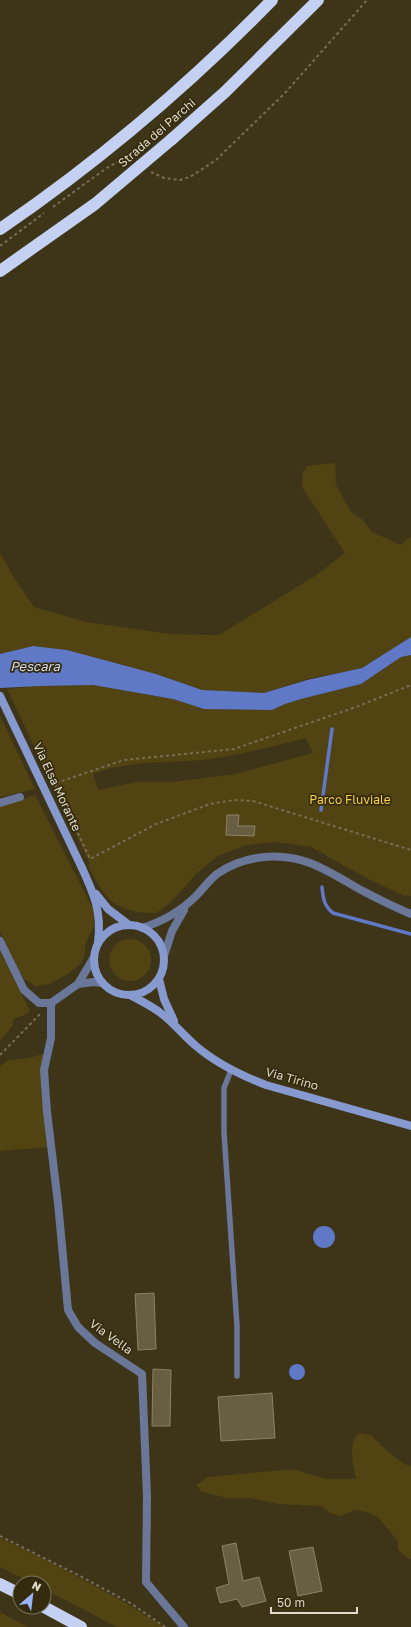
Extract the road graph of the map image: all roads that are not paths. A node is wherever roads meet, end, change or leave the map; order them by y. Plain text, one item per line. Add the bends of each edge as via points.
1 (272, 0) edge
2 (318, 0) edge
3 (0, 229) edge
4 (0, 271) edge
5 (0, 696) edge
6 (20, 797) dead end
7 (0, 802) edge
8 (92, 889) junction
9 (195, 896) junction
10 (388, 904) junction
11 (411, 908) edge
12 (411, 914) edge
13 (129, 925) junction
14 (142, 928) junction
15 (0, 941) edge
16 (98, 943) junction
17 (164, 956) junction
18 (94, 957) junction
19 (159, 979) junction
20 (102, 983) junction
21 (78, 984) junction
22 (130, 996) junction
23 (51, 1002) junction
24 (180, 1030) junction
25 (231, 1070) junction
26 (411, 1126) edge
27 (237, 1376) dead end
28 (0, 1584) edge
29 (12, 1590) edge
30 (52, 1611) edge
31 (80, 1627) edge
32 (184, 1627) edge

1 - 3 highway, Strada dei Parchi via 206,66 149,115 70,179
2 - 4 highway, Strada dei Parchi, bridge via 225,92 172,140 95,204
5 - 8 main road, Via Elsa Morante, bridge
6 - 7 street
8 - 13 main road, Via Elsa Morante via 108,908
8 - 16 main road, Via Elsa Morante via 99,913
9 - 10 street via 215,876 234,864 255,858 275,857 310,863
9 - 14 street via 168,918
9 - 17 street via 176,924
10 - 11 street
10 - 12 street
13 - 14 main road
13 - 16 main road via 115,928
14 - 17 main road via 154,936
15 - 23 street via 24,990 39,1003
16 - 18 main road
17 - 19 main road
18 - 20 main road via 95,970
18 - 21 street
19 - 22 main road via 146,991
19 - 24 main road, Via Tirino via 170,1012
20 - 21 street
20 - 22 main road via 109,990
21 - 23 street
22 - 24 main road, Via Tirino via 153,1007
23 - 32 street, Via Vella via 51,1038 44,1070 68,1310 78,1327 95,1343 142,1374 148,1496 146,1582
24 - 25 main road, Via Tirino via 212,1058
25 - 26 main road, Via Tirino via 266,1085
25 - 27 lane via 224,1088 224,1132 237,1326
28 - 29 highway
30 - 31 highway

